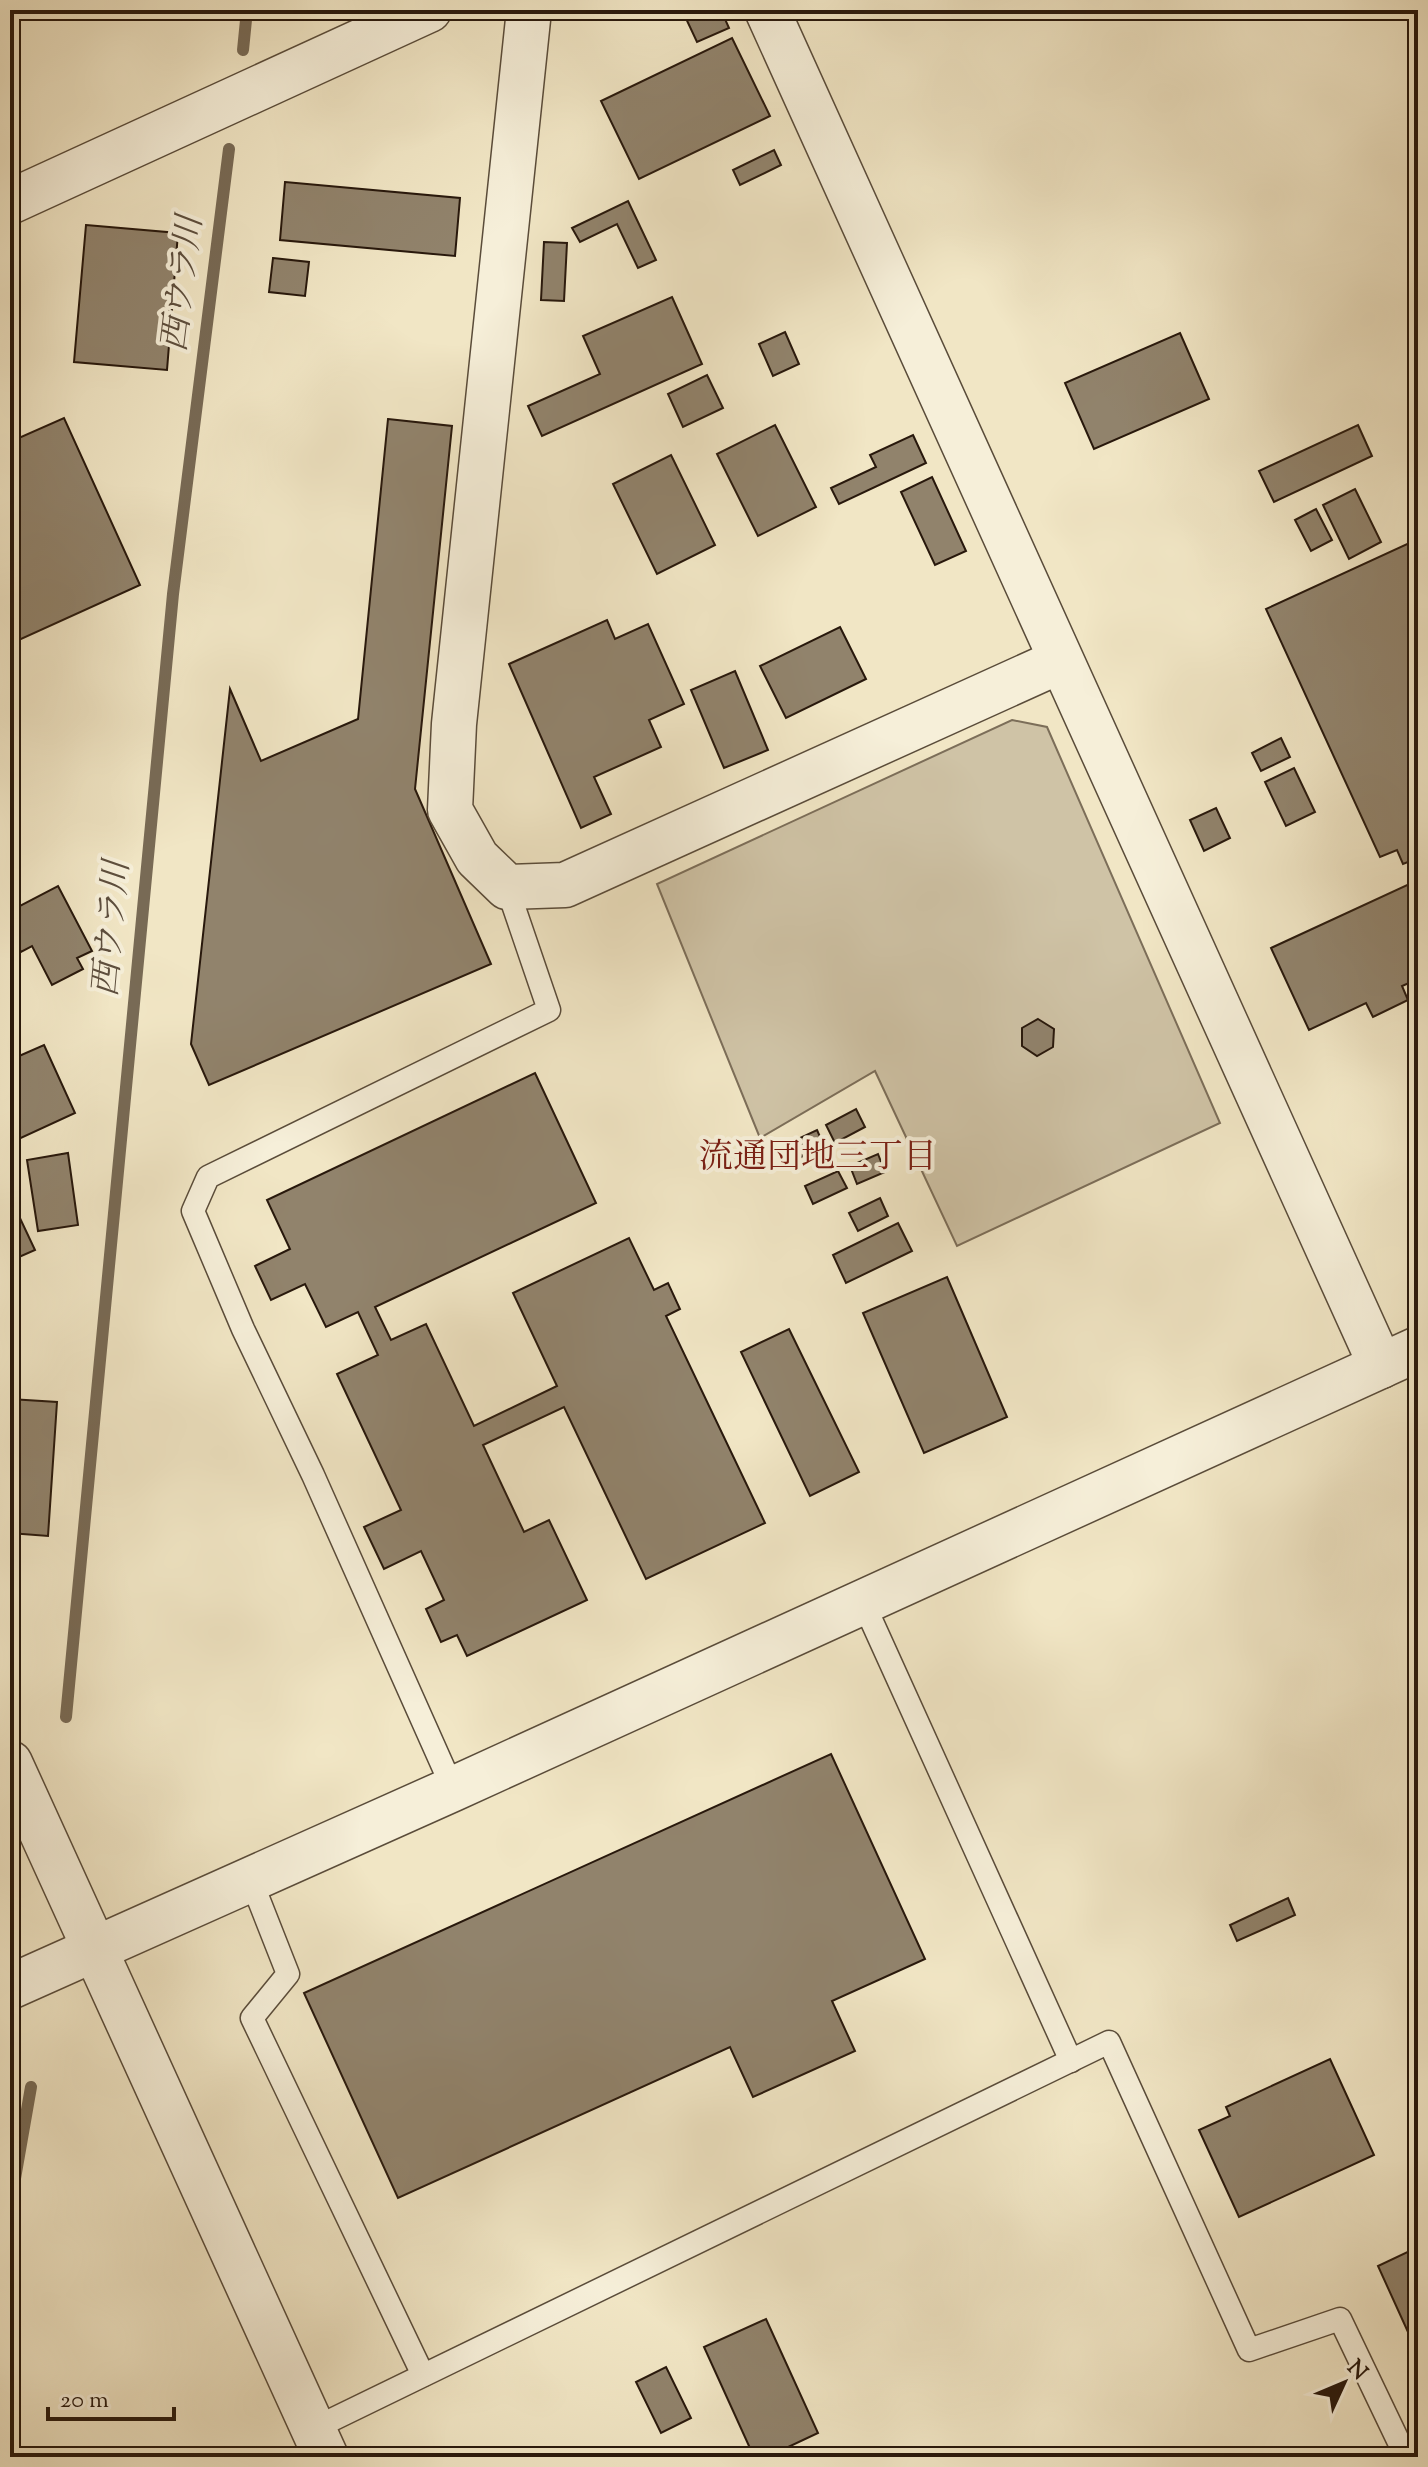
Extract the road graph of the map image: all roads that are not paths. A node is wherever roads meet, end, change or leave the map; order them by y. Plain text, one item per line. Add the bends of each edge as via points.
1 (429, 10) edge
2 (529, 10) edge
3 (767, 10) edge
4 (10, 202) edge
5 (1060, 661) junction
6 (507, 887) junction
7 (1399, 1357) edge
8 (863, 1602) junction
9 (10, 1763) edge
10 (453, 1789) junction
11 (251, 1880) junction
12 (96, 1949) junction
13 (10, 1987) edge
14 (1071, 2061) junction
15 (423, 2375) junction
16 (320, 2443) edge
17 (1406, 2457) edge

1 - 4 street
2 - 6 street via 454,724 450,810 477,858
3 - 5 street
5 - 6 street via 565,885
5 - 7 street
6 - 10 lane via 549,1010 208,1177 193,1211
7 - 8 street
8 - 10 street
8 - 14 lane
9 - 12 street
10 - 11 street
11 - 12 street
11 - 15 lane via 288,1974 252,2018
12 - 13 street
12 - 16 street
14 - 15 lane
14 - 17 lane via 1109,2042 1249,2350 1340,2319
15 - 16 lane

